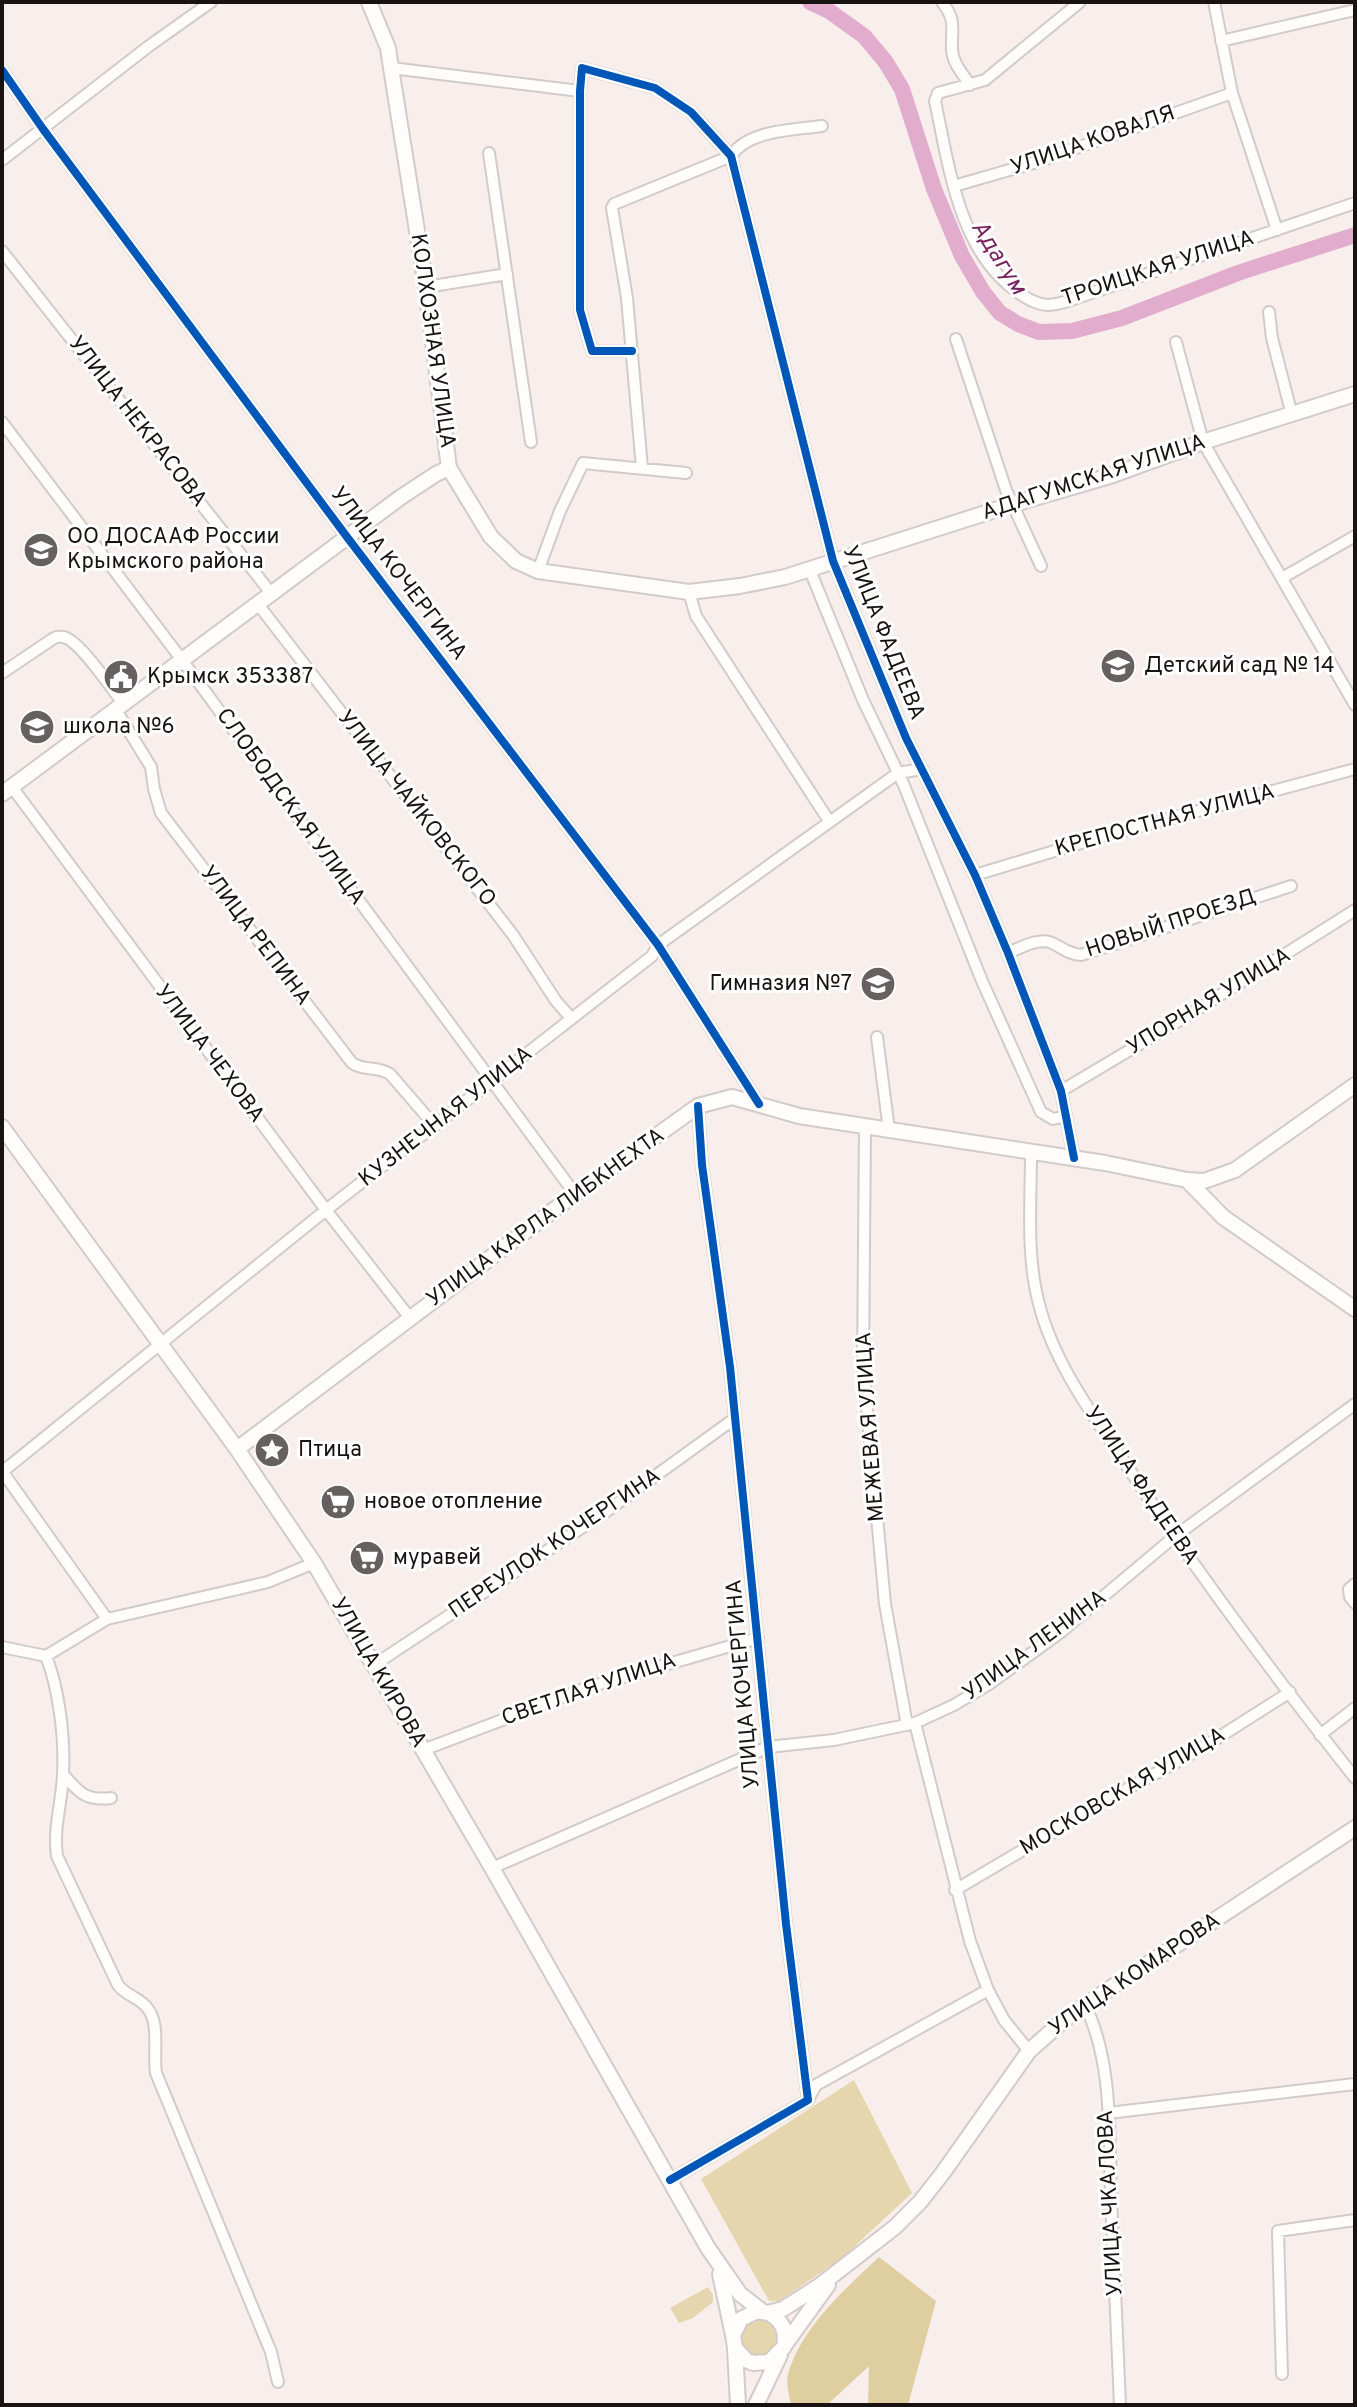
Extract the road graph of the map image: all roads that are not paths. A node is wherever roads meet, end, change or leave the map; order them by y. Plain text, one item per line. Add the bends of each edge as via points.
1 (211, 2) edge
2 (369, 2) edge
3 (942, 2) edge
4 (1079, 2) edge
5 (1214, 2) edge
6 (1355, 10) edge
7 (1221, 41) junction
8 (391, 68) junction
9 (2, 70) edge
10 (970, 85) junction
11 (580, 91) junction
12 (1232, 93) junction
13 (822, 126) dead end
14 (43, 129) junction
15 (489, 153) dead end
16 (731, 156) junction
17 (2, 160) edge
18 (954, 186) junction
19 (1355, 203) edge
20 (1277, 230) junction
21 (2, 251) edge
22 (507, 274) junction
23 (426, 287) junction
24 (1269, 312) dead end
25 (956, 339) dead end
26 (1176, 342) dead end
27 (632, 351) junction
28 (1355, 394) edge
29 (1292, 415) junction
30 (2, 422) edge
31 (531, 442) dead end
32 (1203, 442) junction
33 (449, 468) junction
34 (642, 468) junction
35 (686, 473) dead end
36 (1014, 504) junction
37 (1355, 536) edge
38 (347, 537) junction
39 (833, 561) junction
40 (1041, 566) dead end
41 (809, 568) junction
42 (538, 571) junction
43 (1282, 578) junction
44 (689, 592) junction
45 (271, 593) junction
46 (257, 603) junction
47 (182, 660) junction
48 (2, 673) edge
49 (1355, 705) edge
50 (120, 707) junction
51 (922, 769) junction
52 (1355, 769) edge
53 (898, 773) junction
54 (7, 790) edge
55 (829, 821) junction
56 (975, 875) junction
57 (1291, 886) dead end
58 (1355, 910) edge
59 (658, 945) junction
60 (1008, 953) junction
61 (571, 1018) junction
62 (877, 1037) dead end
63 (493, 1082) junction
64 (1355, 1085) edge
65 (1061, 1091) junction
66 (759, 1104) junction
67 (698, 1106) junction
68 (1066, 1116) junction
69 (435, 1126) junction
70 (865, 1126) junction
71 (2, 1127) edge
72 (889, 1130) junction
73 (1031, 1153) junction
74 (1074, 1158) junction
75 (1187, 1180) junction
76 (575, 1194) junction
77 (326, 1210) junction
78 (1355, 1309) edge
79 (410, 1318) junction
80 (161, 1345) junction
81 (1355, 1404) edge
82 (734, 1419) junction
83 (237, 1449) junction
84 (2, 1472) edge
85 (1174, 1537) junction
86 (314, 1563) junction
87 (1355, 1584) edge
88 (1355, 1603) edge
89 (107, 1619) junction
90 (758, 1638) junction
91 (2, 1647) edge
92 (46, 1656) junction
93 (374, 1665) junction
94 (1290, 1692) junction
95 (1355, 1708) edge
96 (911, 1724) junction
97 (1320, 1735) junction
98 (768, 1747) junction
99 (423, 1750) junction
100 (63, 1774) junction
101 (1355, 1778) edge
102 (111, 1798) dead end
103 (1355, 1828) edge
104 (492, 1868) junction
105 (955, 1890) junction
106 (988, 1990) junction
107 (1085, 2005) junction
108 (1029, 2051) junction
109 (1355, 2084) edge
110 (808, 2100) junction
111 (1108, 2113) junction
112 (670, 2180) junction
113 (1355, 2220) edge
114 (708, 2248) junction
115 (851, 2262) junction
116 (765, 2312) junction
117 (734, 2341) junction
118 (783, 2350) junction
119 (1282, 2374) dead end
120 (278, 2382) dead end
121 (738, 2405) edge
122 (756, 2405) edge
123 (1120, 2405) edge

1 - 14 street
2 - 8 main road, КОЛХОЗНАЯ УЛИЦА
3 - 10 street via 952,14 956,65
4 - 10 street, ТРОИЦКАЯ УЛИЦА via 985,80
5 - 7 street
6 - 7 street
7 - 12 street
8 - 11 street
8 - 23 main road, КОЛХОЗНАЯ УЛИЦА
9 - 14 street, УЛИЦА КОЧЕРГИНА
10 - 18 street, ТРОИЦКАЯ УЛИЦА via 938,93 935,101
11 - 16 street, УЛИЦА ФАДЕЕВА via 582,68 655,88 691,112
11 - 27 street via 580,310 592,351
12 - 18 street, УЛИЦА КОВАЛЯ
12 - 20 street
13 - 16 street via 743,143
14 - 17 street
14 - 38 street, УЛИЦА КОЧЕРГИНА
15 - 22 street
16 - 27 street via 614,204
16 - 39 street, УЛИЦА ФАДЕЕВА
18 - 20 street, ТРОИЦКАЯ УЛИЦА via 986,260 1006,284 1046,305 1110,289
19 - 20 street, ТРОИЦКАЯ УЛИЦА
21 - 45 street, УЛИЦА НЕКРАСОВА
22 - 23 street
22 - 31 street
23 - 33 main road, КОЛХОЗНАЯ УЛИЦА
24 - 29 street
25 - 36 street
26 - 32 street
27 - 34 street
28 - 29 main road, АДАГУМСКАЯ УЛИЦА
29 - 32 main road, АДАГУМСКАЯ УЛИЦА
30 - 47 street, СЛОБОДСКАЯ УЛИЦА
32 - 36 main road, АДАГУМСКАЯ УЛИЦА
32 - 43 street
33 - 38 main road
33 - 42 main road, КОЛХОЗНАЯ УЛИЦА via 491,537 516,561
34 - 35 street
34 - 42 street via 583,463
36 - 39 main road, АДАГУМСКАЯ УЛИЦА
36 - 40 street
37 - 43 street
38 - 45 main road
38 - 59 street, УЛИЦА КОЧЕРГИНА
39 - 41 main road, КОЛХОЗНАЯ УЛИЦА
39 - 51 street, УЛИЦА ФАДЕЕВА
41 - 44 main road, КОЛХОЗНАЯ УЛИЦА via 785,577
41 - 53 street, УЛИЦА ФАДЕЕВА
42 - 44 main road, КОЛХОЗНАЯ УЛИЦА
43 - 49 street
44 - 55 street via 696,616
45 - 46 main road
46 - 47 main road
46 - 61 street, УЛИЦА ЧАЙКОВСКОГО
47 - 50 main road
47 - 63 street, СЛОБОДСКАЯ УЛИЦА
48 - 50 street, УЛИЦА РЕПИНА via 54,638 67,637
50 - 54 main road
50 - 69 street, УЛИЦА РЕПИНА via 151,767 161,813 342,1050 357,1066 390,1074
51 - 53 street
51 - 56 street, УЛИЦА ФАДЕЕВА
52 - 56 street, КРЕПОСТНАЯ УЛИЦА
53 - 55 street, КУЗНЕЧНАЯ УЛИЦА
53 - 68 street, УЛИЦА ФАДЕЕВА via 1041,1112 1053,1119
54 - 77 street, УЛИЦА ЧЕХОВА
55 - 59 street, КУЗНЕЧНАЯ УЛИЦА
56 - 60 street, УЛИЦА ФАДЕЕВА
57 - 60 street, НОВЫЙ ПРОЕЗД via 1081,955 1043,941
58 - 65 street, УПОРНАЯ УЛИЦА
59 - 61 street, КУЗНЕЧНАЯ УЛИЦА via 652,956
59 - 66 street, УЛИЦА КОЧЕРГИНА
60 - 65 street, УЛИЦА ФАДЕЕВА
61 - 63 street, КУЗНЕЧНАЯ УЛИЦА
62 - 72 street
63 - 69 street, КУЗНЕЧНАЯ УЛИЦА
63 - 76 street, СЛОБОДСКАЯ УЛИЦА
64 - 75 main road, УЛИЦА КАРЛА ЛИБКНЕХТА via 1235,1170 1214,1179
65 - 68 street, УЛИЦА ФАДЕЕВА
66 - 67 main road, УЛИЦА КАРЛА ЛИБКНЕХТА via 732,1097
66 - 70 main road, УЛИЦА КАРЛА ЛИБКНЕХТА
67 - 76 main road, УЛИЦА КАРЛА ЛИБКНЕХТА
67 - 82 street, УЛИЦА КОЧЕРГИНА
68 - 74 street, УЛИЦА ФАДЕЕВА
69 - 77 street, КУЗНЕЧНАЯ УЛИЦА
70 - 72 main road, УЛИЦА КАРЛА ЛИБКНЕХТА
70 - 96 street, МЕЖЕВАЯ УЛИЦА via 863,1365 885,1604
71 - 80 main road, УЛИЦА КИРОВА
72 - 73 main road, УЛИЦА КАРЛА ЛИБКНЕХТА
73 - 74 main road, УЛИЦА КАРЛА ЛИБКНЕХТА
73 - 85 street, УЛИЦА ФАДЕЕВА via 1033,1274 1046,1329 1084,1402
74 - 75 main road, УЛИЦА КАРЛА ЛИБКНЕХТА
75 - 78 main road via 1223,1217
76 - 79 main road, УЛИЦА КАРЛА ЛИБКНЕХТА
77 - 79 street, УЛИЦА ЧЕХОВА
77 - 80 street, КУЗНЕЧНАЯ УЛИЦА
79 - 83 main road, УЛИЦА КАРЛА ЛИБКНЕХТА
80 - 83 main road, УЛИЦА КИРОВА
80 - 84 street, КУЗНЕЧНАЯ УЛИЦА
81 - 85 street, УЛИЦА ЛЕНИНА
82 - 90 street, УЛИЦА КОЧЕРГИНА
82 - 93 street, ПЕРЕУЛОК КОЧЕРГИНА via 604,1513
83 - 86 main road, УЛИЦА КИРОВА
84 - 89 street
85 - 94 street, УЛИЦА ФАДЕЕВА
85 - 96 street, УЛИЦА ЛЕНИНА via 1013,1667 954,1705
86 - 89 street via 268,1582
86 - 93 main road, УЛИЦА КИРОВА
87 - 88 street via 1349,1589
89 - 92 street
90 - 98 street, УЛИЦА КОЧЕРГИНА
90 - 99 street, СВЕТЛАЯ УЛИЦА via 589,1687
91 - 92 street
92 - 100 street via 57,1684
93 - 99 main road, УЛИЦА КИРОВА
94 - 97 street, УЛИЦА ФАДЕЕВА
94 - 105 street, МОСКОВСКАЯ УЛИЦА
95 - 97 street
96 - 98 street, УЛИЦА ЛЕНИНА
96 - 105 street, МЕЖЕВАЯ УЛИЦА
97 - 101 street, УЛИЦА ФАДЕЕВА
98 - 104 street, УЛИЦА ЛЕНИНА
98 - 110 street, УЛИЦА КОЧЕРГИНА
99 - 104 main road, УЛИЦА КИРОВА
100 - 102 street via 90,1798
100 - 120 street via 54,1835 57,1856 118,1985 150,2010 156,2073 271,2352
103 - 107 main road, УЛИЦА КОМАРОВА
104 - 112 main road, УЛИЦА КИРОВА
105 - 106 street, МЕЖЕВАЯ УЛИЦА
106 - 108 street, МЕЖЕВАЯ УЛИЦА
106 - 110 street via 816,2085
107 - 108 main road, УЛИЦА КОМАРОВА
107 - 111 street, УЛИЦА ЧКАЛОВА via 1101,2052
108 - 115 main road, УЛИЦА КОМАРОВА via 920,2202
109 - 111 street
110 - 112 street
111 - 123 street, УЛИЦА ЧКАЛОВА
112 - 114 main road, УЛИЦА КИРОВА
113 - 119 street via 1278,2231
114 - 116 main road via 740,2294
114 - 117 main road via 723,2284
115 - 116 main road via 783,2309
115 - 118 main road via 823,2291
116 - 117 main road via 741,2319
116 - 118 main road via 784,2329
117 - 118 main road via 753,2363 769,2362
117 - 121 main road
118 - 122 main road

